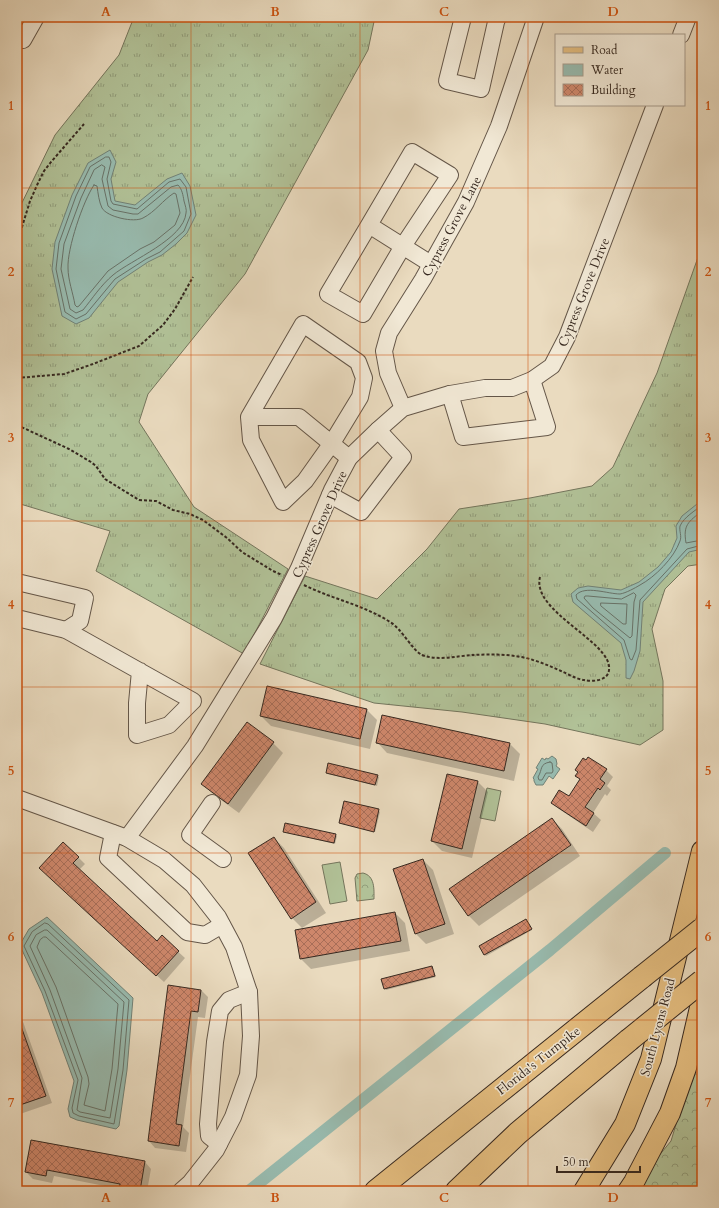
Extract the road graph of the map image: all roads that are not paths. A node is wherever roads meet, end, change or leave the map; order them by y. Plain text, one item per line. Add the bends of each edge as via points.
1 (36, 17) edge
2 (463, 17) edge
3 (498, 17) edge
4 (536, 17) edge
5 (688, 17) edge
6 (681, 34) edge
7 (17, 37) edge
8 (655, 106) edge
9 (369, 225) junction
10 (403, 246) junction
11 (432, 264) junction
12 (532, 380) junction
13 (450, 394) junction
14 (403, 408) junction
15 (249, 417) junction
16 (378, 430) junction
17 (332, 443) junction
18 (349, 458) junction
19 (330, 495) junction
20 (17, 582) edge
21 (17, 618) edge
22 (66, 630) junction
23 (140, 671) dead end
24 (17, 798) edge
25 (212, 803) dead end
26 (120, 836) junction
27 (702, 851) edge
28 (223, 859) dead end
29 (222, 926) junction
30 (702, 930) edge
31 (702, 981) edge
32 (249, 992) junction
33 (702, 999) edge
34 (219, 1144) junction
35 (181, 1191) edge
36 (376, 1191) edge
37 (457, 1191) edge
38 (584, 1191) edge
39 (628, 1191) edge

1 - 7 street via 24,40
2 - 3 street via 447,81 481,89
4 - 11 street, Cypress Grove Lane via 499,126 466,202
5 - 6 street
8 - 12 street, Cypress Grove Drive via 567,338 552,366
9 - 10 street
9 - 10 street via 328,294 363,314
9 - 10 street via 412,152 450,175
10 - 11 street
11 - 14 street, Cypress Grove Lane via 389,333 384,351 388,373
12 - 13 street, Cypress Grove Drive via 512,388 485,388
12 - 13 street via 548,427 463,436
13 - 14 street, Cypress Grove Drive
14 - 16 street, Cypress Grove Drive
15 - 17 street via 299,417
15 - 17 street via 251,440 283,502 305,481
15 - 17 street via 303,324 358,362 364,378 360,397
16 - 18 street, Cypress Grove Drive
16 - 19 street via 403,457 361,512
17 - 18 street
18 - 19 street, Cypress Grove Drive
19 - 26 street, Cypress Grove Drive via 294,580 274,618 195,746
20 - 22 street via 85,598 80,621
21 - 22 street
22 - 23 street
24 - 26 street
25 - 28 street via 190,834
26 - 29 street via 164,860 193,885
26 - 29 street via 108,858 187,932 205,935
27 - 38 main road, South Lyons Road via 651,1059 625,1124
29 - 32 street via 234,947
30 - 36 highway, Florida's Turnpike, bridge
31 - 37 highway, bridge via 518,1133
32 - 34 street via 252,1036 248,1075 233,1117
32 - 34 street via 229,1000 220,1011 208,1124 210,1136
33 - 39 main road via 686,1068 670,1113
34 - 35 street

